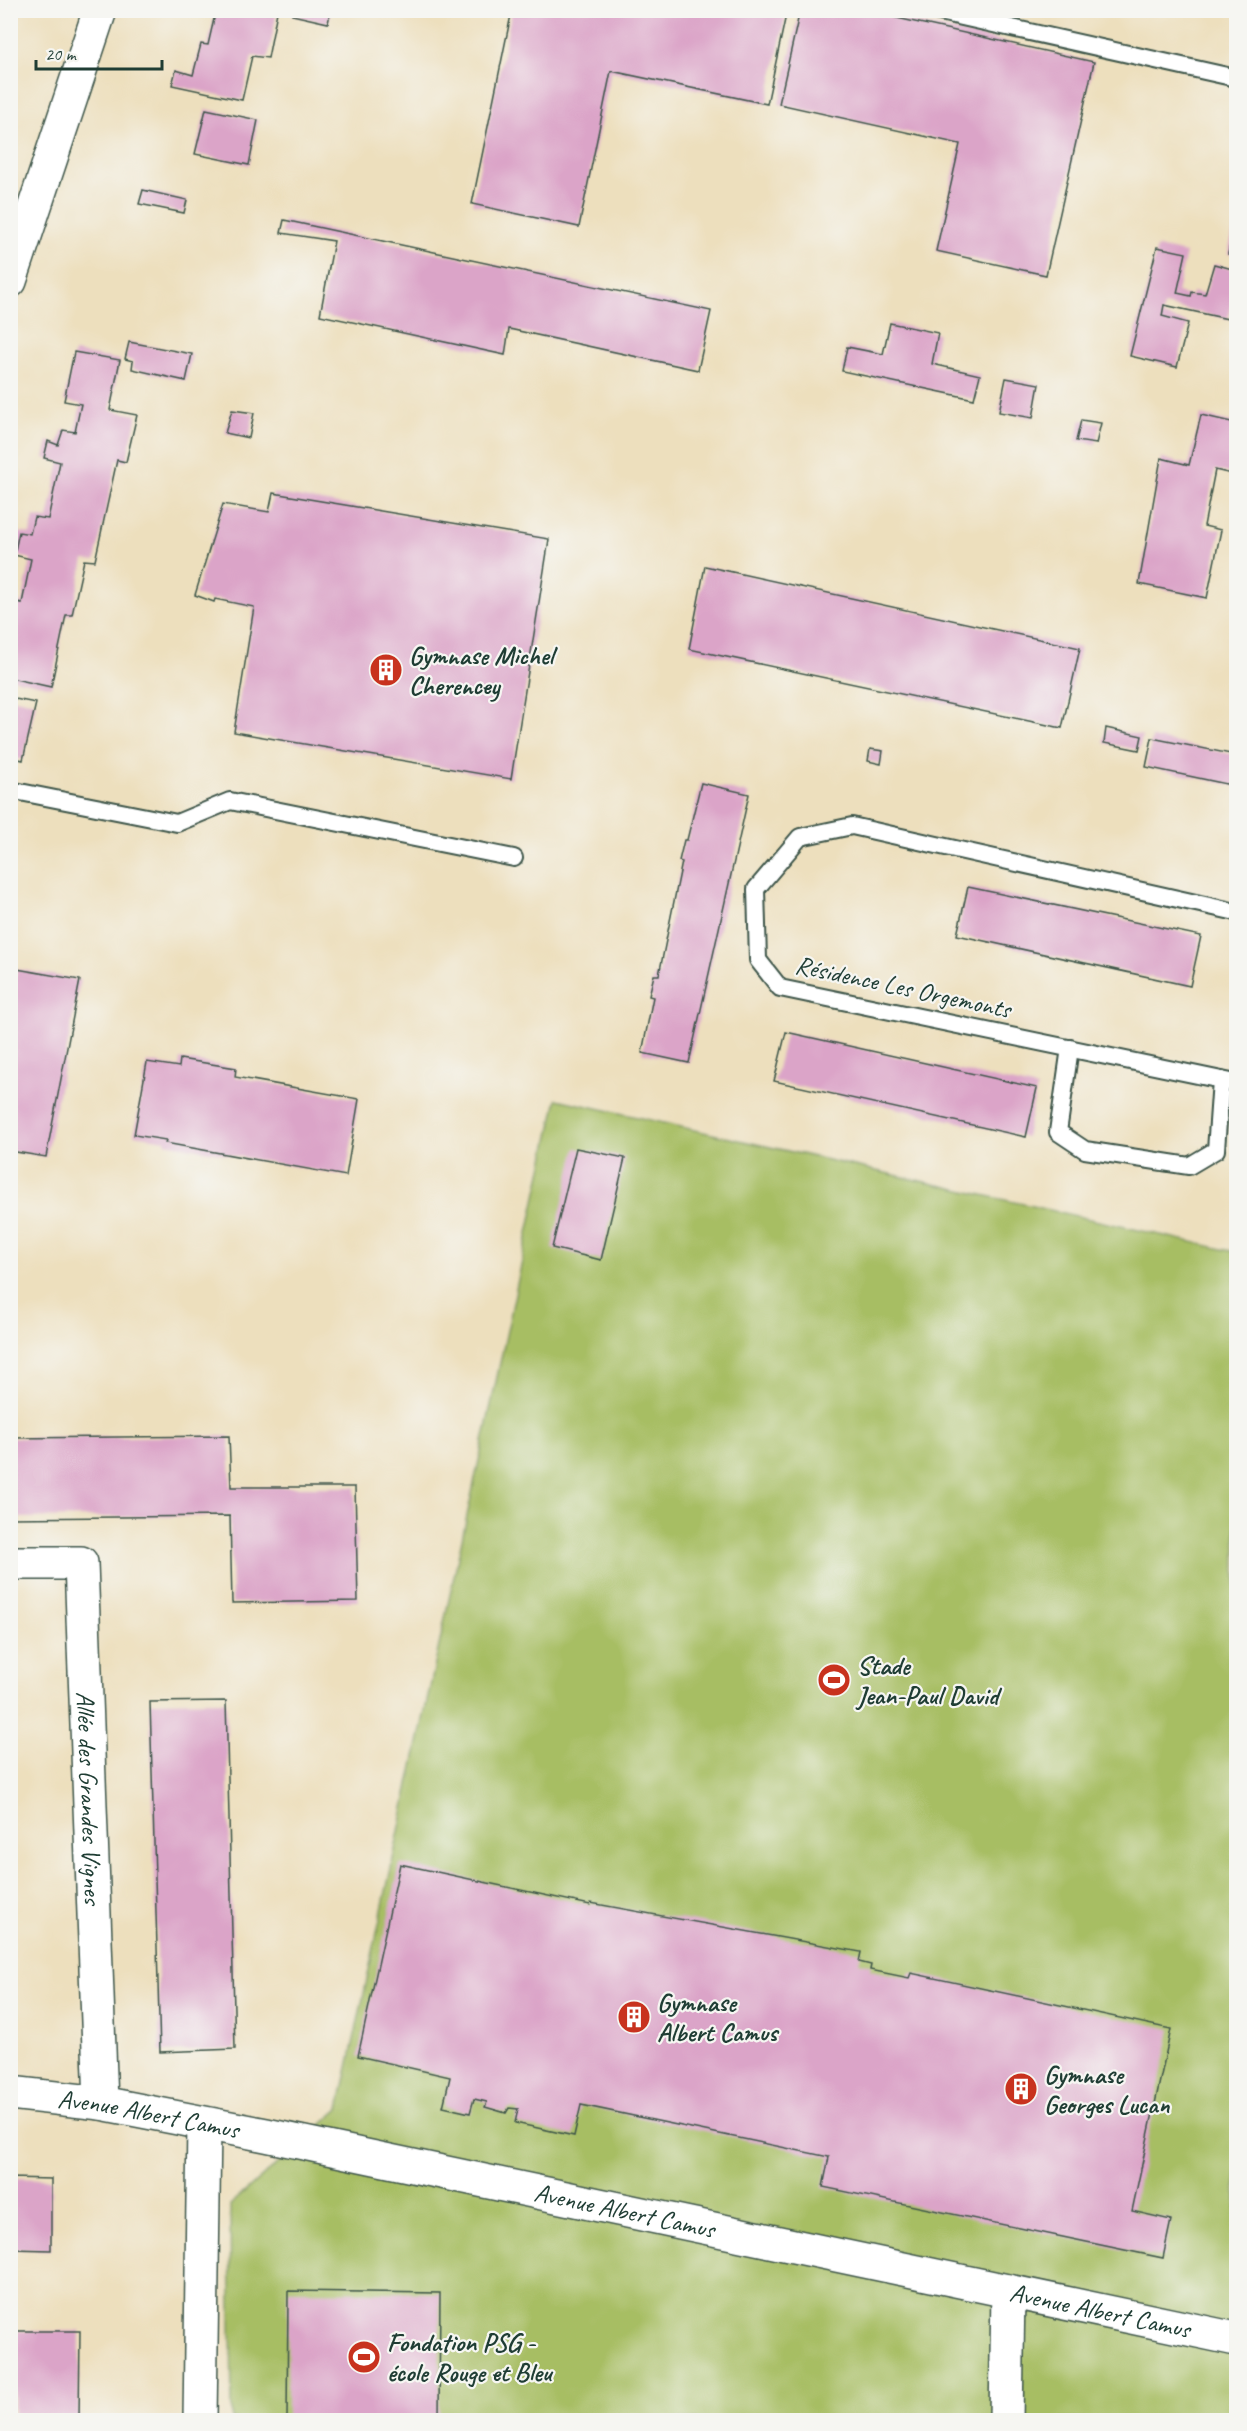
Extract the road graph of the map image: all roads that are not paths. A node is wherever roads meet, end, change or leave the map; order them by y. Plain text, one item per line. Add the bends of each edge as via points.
1 (100, 10) edge
2 (931, 10) edge
3 (1236, 78) edge
4 (10, 281) edge
5 (10, 790) edge
6 (514, 858) dead end
7 (1236, 912) edge
8 (1070, 1048) junction
9 (1229, 1081) edge
10 (10, 1563) edge
11 (10, 2092) edge
12 (101, 2103) junction
13 (204, 2124) junction
14 (1008, 2290) junction
15 (1236, 2339) edge
16 (200, 2421) edge
17 (1006, 2421) edge

1 - 4 street
2 - 3 lane
5 - 6 lane via 177,823 230,801
7 - 8 lane, Résidence Les Orgemonts via 852,826 800,837 756,889 758,960 780,988
8 - 9 lane, Résidence Les Orgemonts
8 - 9 lane via 1058,1132 1085,1150 1189,1166 1216,1150
10 - 12 street, Allée des Grandes Vignes via 81,1563
11 - 12 street, Avenue Albert Camus
12 - 13 street, Avenue Albert Camus
13 - 14 street, Avenue Albert Camus
13 - 16 street
14 - 15 street, Avenue Albert Camus
14 - 17 street

